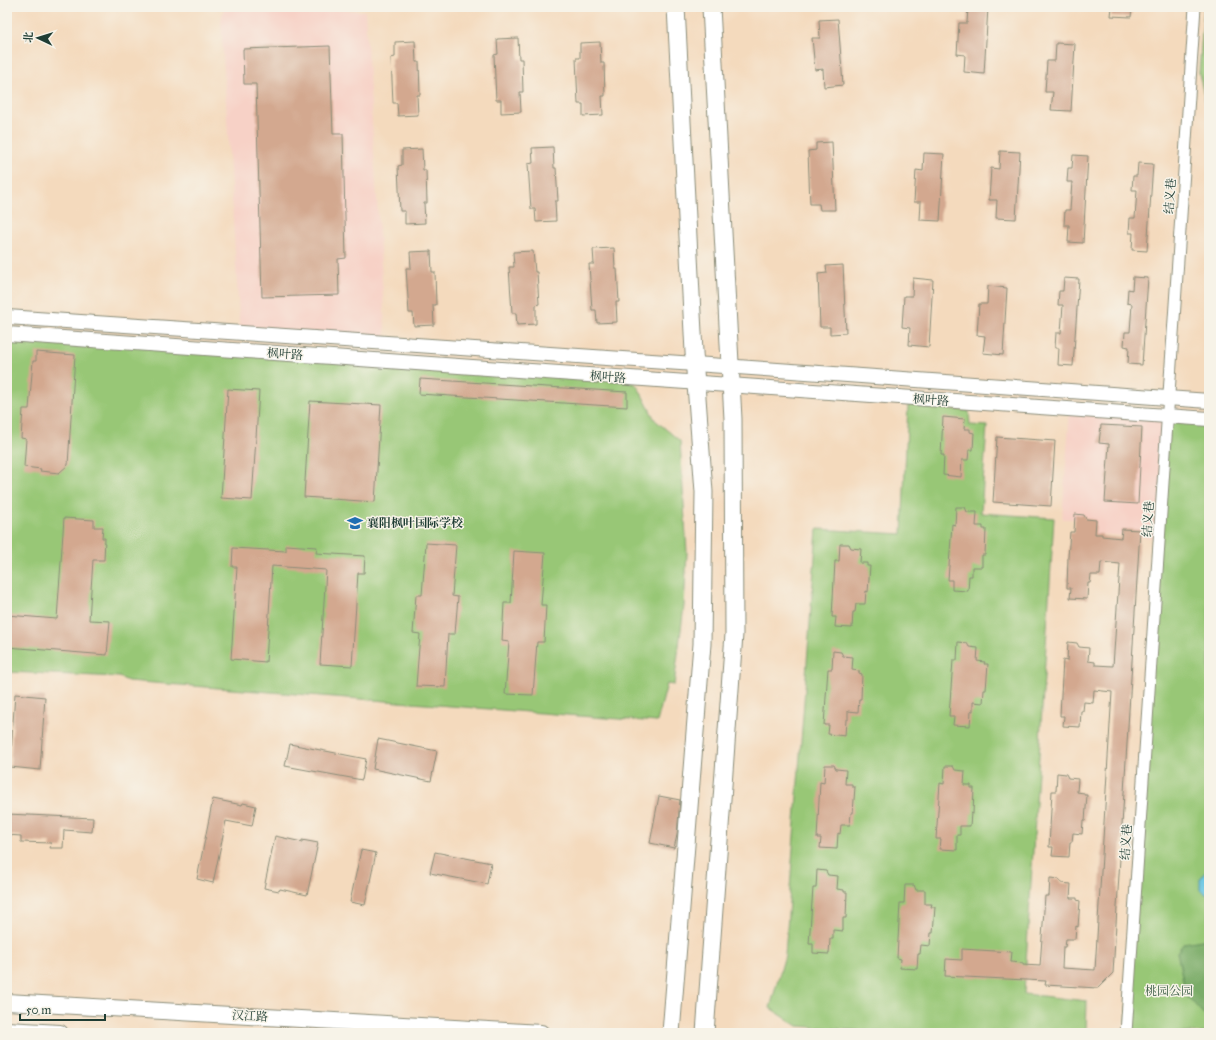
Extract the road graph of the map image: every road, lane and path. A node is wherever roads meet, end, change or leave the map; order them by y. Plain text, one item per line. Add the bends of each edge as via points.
1 (676, 7) edge
2 (711, 7) edge
3 (1195, 7) edge
4 (7, 317) edge
5 (7, 334) edge
6 (695, 364) junction
7 (731, 366) junction
8 (696, 383) junction
9 (731, 386) junction
10 (1169, 398) junction
11 (1209, 401) edge
12 (1168, 416) junction
13 (1209, 419) edge
14 (7, 1002) edge
15 (7, 1030) edge
16 (60, 1033) edge
17 (541, 1033) edge
18 (671, 1033) edge
19 (705, 1033) edge
20 (1126, 1033) edge

1 - 6 main road
2 - 7 main road
3 - 10 street, 结义巷
4 - 6 street, 枫叶路
5 - 8 street, 枫叶路
6 - 7 street, 枫叶路
6 - 8 main road
7 - 9 main road
7 - 10 street, 枫叶路
8 - 9 street, 枫叶路
8 - 18 main road via 704,492 702,644
9 - 12 street, 枫叶路
9 - 19 main road via 734,426 734,634
10 - 11 street, 枫叶路
10 - 12 street, 结义巷
12 - 13 street, 枫叶路
12 - 20 street, 结义巷
14 - 17 main road, 汉江路
15 - 16 main road

